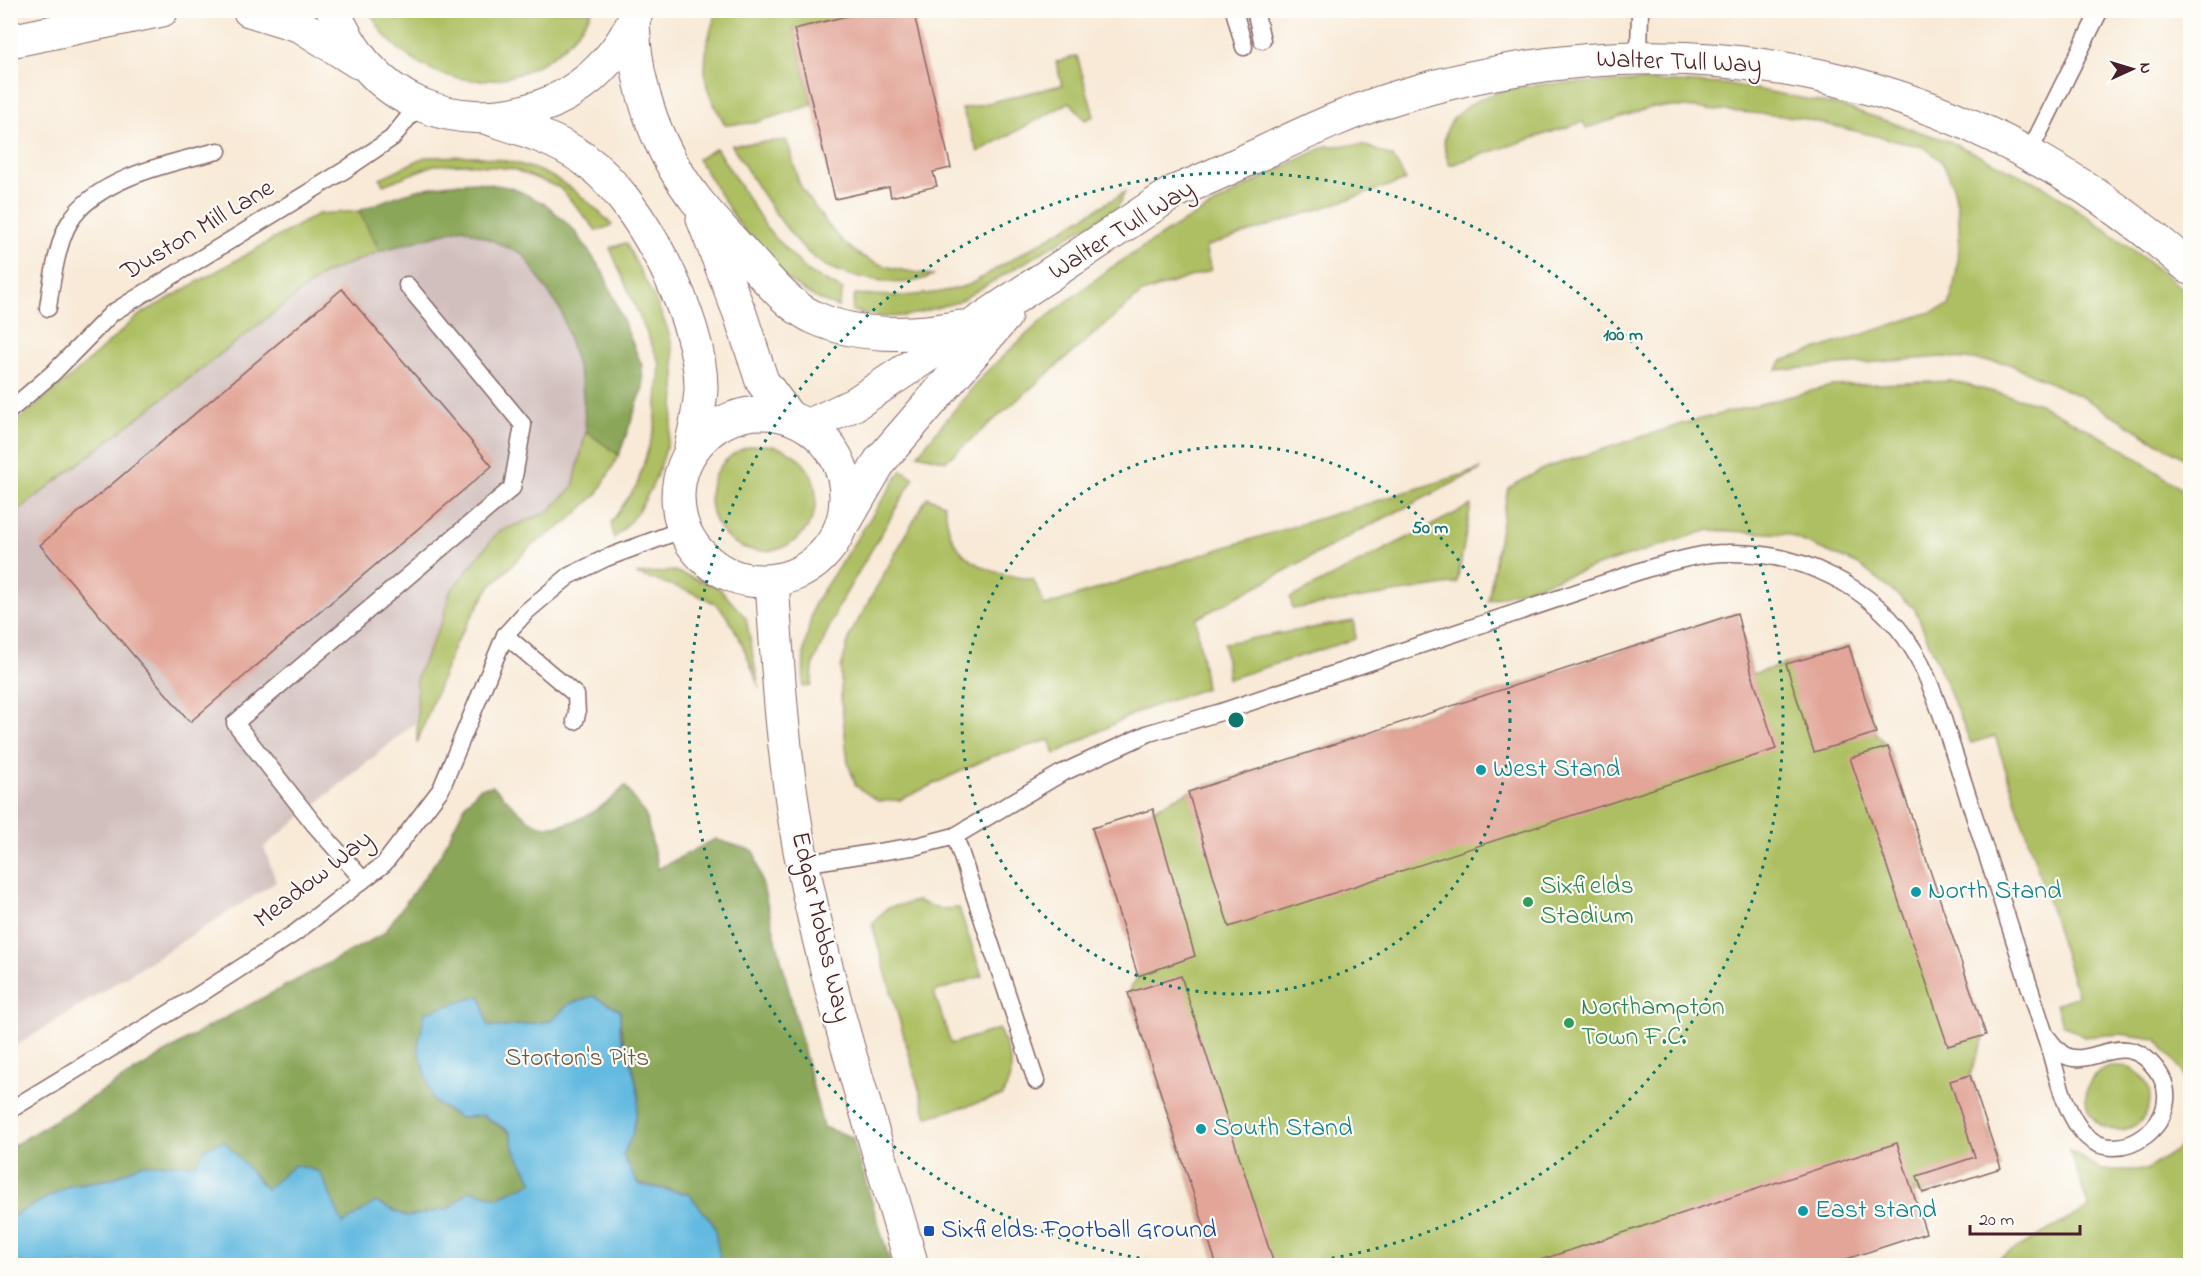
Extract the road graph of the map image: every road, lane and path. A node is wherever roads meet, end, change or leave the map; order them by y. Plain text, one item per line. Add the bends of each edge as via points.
1 (162, 10) edge
2 (249, 10) edge
3 (333, 10) edge
4 (1234, 10) edge
5 (1255, 10) edge
6 (1640, 10) edge
7 (2100, 10) edge
8 (635, 17) edge
9 (1262, 40) dead end
10 (10, 41) edge
11 (1244, 47) dead end
12 (1639, 56) junction
13 (370, 69) junction
14 (419, 104) junction
15 (488, 118) junction
16 (218, 151) dead end
17 (2029, 153) junction
18 (696, 200) junction
19 (2190, 268) edge
20 (407, 285) dead end
21 (1026, 292) junction
22 (48, 308) dead end
23 (970, 326) junction
24 (10, 410) edge
25 (798, 421) junction
26 (690, 452) junction
27 (842, 526) junction
28 (684, 530) junction
29 (772, 581) junction
30 (505, 634) junction
31 (574, 722) dead end
32 (955, 836) junction
33 (802, 864) junction
34 (363, 880) junction
35 (2045, 1035) junction
36 (1036, 1081) dead end
37 (10, 1110) edge
38 (912, 1266) edge

1 - 10 main road
2 - 13 main road via 301,26
3 - 13 main road via 346,39
4 - 11 lane
5 - 9 lane
6 - 12 lane
7 - 17 lane
8 - 15 main road via 608,62 574,92 533,111
8 - 18 main road via 634,58 656,134
12 - 17 main road, Walter Tull Way via 1732,61 1809,72 1889,94 1964,121
12 - 21 main road, Walter Tull Way via 1565,60 1507,69 1399,96 1341,116 1174,192
13 - 14 main road via 392,89
14 - 15 main road via 453,115
14 - 24 lane, Duston Mill Lane via 392,138 345,170 112,313 53,374
15 - 26 main road via 543,135 585,159 619,192 643,226 683,307 697,352 701,389
16 - 22 lane via 148,169 98,192 69,223 53,273
17 - 19 main road, Walter Tull Way via 2118,209
18 - 23 main road via 786,300 814,317 868,333 918,333
18 - 25 main road via 762,381
20 - 34 lane via 523,425 512,488 235,723
21 - 23 main road, Walter Tull Way
21 - 27 main road, Walter Tull Way via 880,461
23 - 25 main road, Walter Tull Way via 853,405
25 - 26 main road via 755,413 723,422 704,435
25 - 27 main road via 823,437 843,470 847,488
26 - 28 main road via 680,477 678,504
27 - 29 main road via 828,547 804,570
28 - 29 main road via 696,550 713,566 734,577
28 - 30 lane, Meadow Way via 569,576
29 - 33 main road, Edgar Mobbs Way via 783,741
30 - 31 lane via 576,695
30 - 34 lane, Meadow Way via 441,789 384,864
32 - 33 lane
32 - 35 lane via 1060,774 1149,733 1232,709 1646,569 1724,553 1784,557 1843,582 1875,604 1913,648 1942,716
32 - 36 lane
33 - 38 main road, Edgar Mobbs Way
34 - 37 lane, Meadow Way via 275,946
35 - 35 lane via 2066,1056 2076,1058 2118,1049 2146,1059 2157,1069 2166,1092 2162,1117 2153,1131 2141,1141 2124,1146 2094,1141 2081,1131 2072,1117

